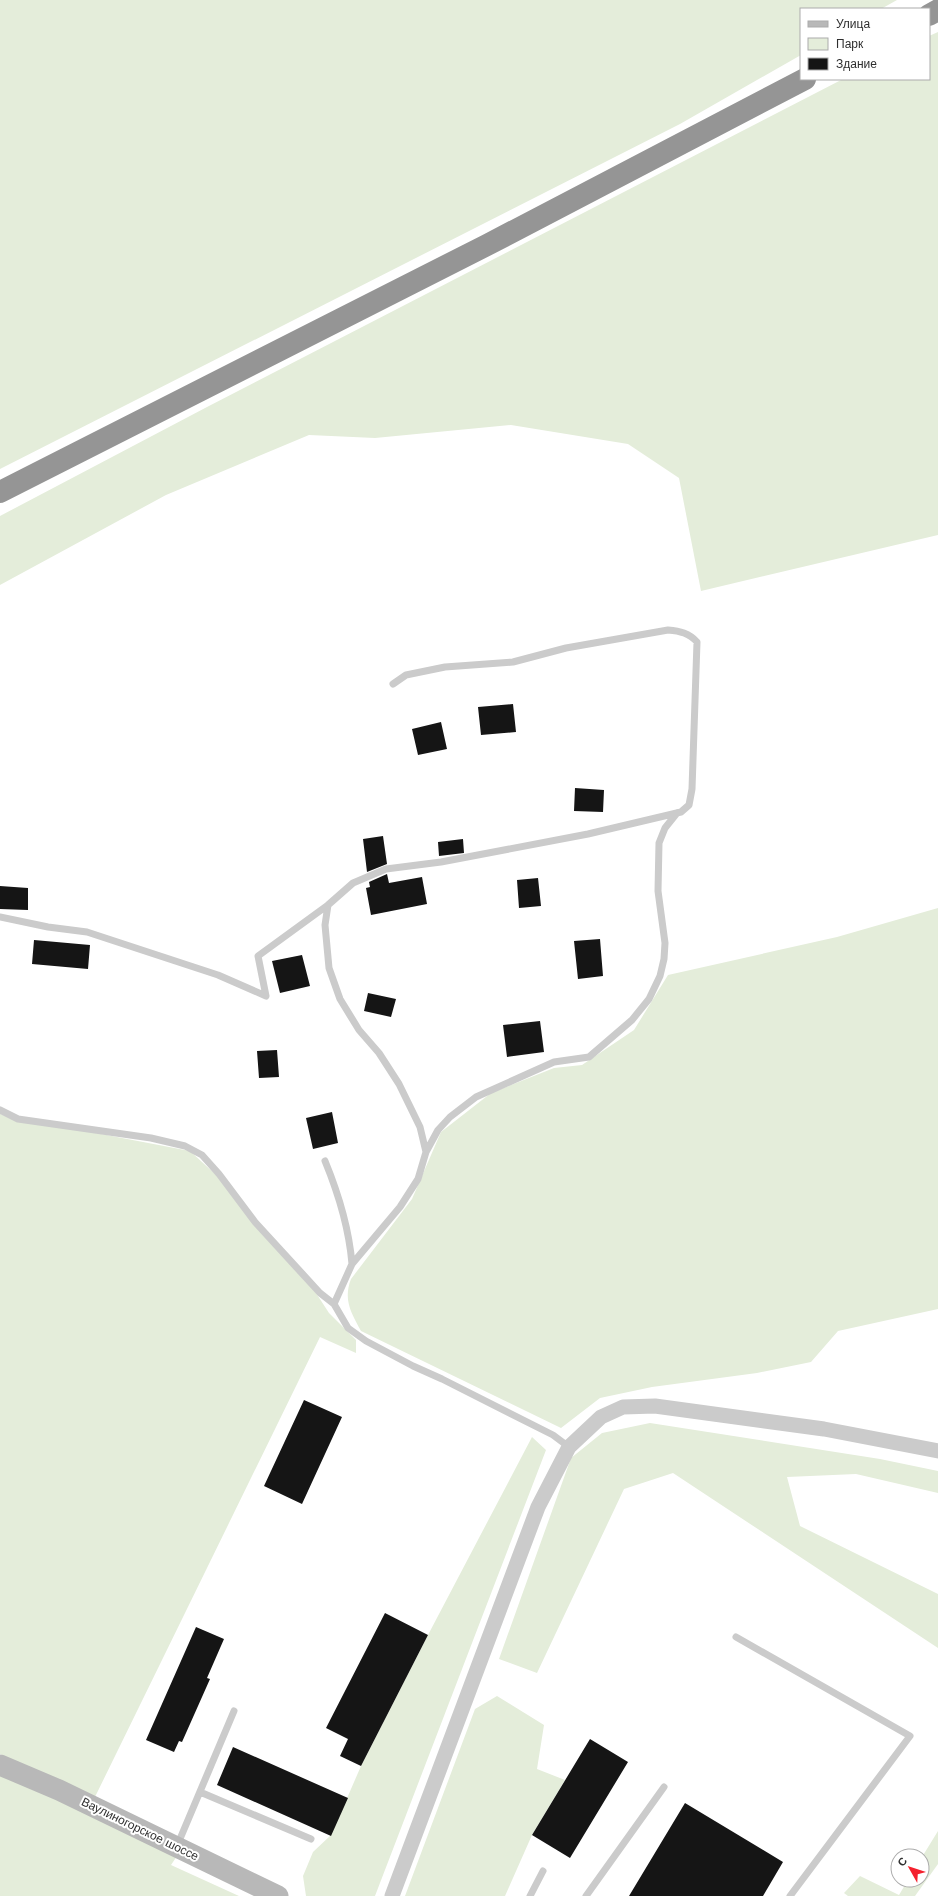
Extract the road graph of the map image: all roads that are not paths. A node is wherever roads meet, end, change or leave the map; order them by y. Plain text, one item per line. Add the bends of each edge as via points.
1 (803, 80) edge
2 (0, 492) edge
3 (393, 684) dead end
4 (677, 813) junction
5 (328, 905) junction
6 (0, 918) edge
7 (0, 1110) edge
8 (426, 1152) junction
9 (324, 1161) dead end
10 (352, 1264) junction
11 (334, 1304) junction
12 (569, 1447) junction
13 (938, 1451) edge
14 (736, 1637) dead end
15 (234, 1711) dead end
16 (0, 1765) edge
17 (664, 1786) dead end
18 (200, 1792) junction
19 (311, 1839) dead end
20 (177, 1846) junction
21 (543, 1870) dead end
22 (278, 1896) edge
23 (392, 1896) edge
24 (530, 1896) edge
25 (586, 1896) edge
26 (790, 1896) edge

1 - 2 highway via 494,241
3 - 4 lane via 406,675 445,667 513,662 566,648 668,630 691,635 697,642 692,789 689,805
4 - 5 lane via 588,834 440,862 386,869 353,883
4 - 8 lane via 665,828 659,843 658,892 665,943 664,959 660,976 649,999 632,1020 589,1057 554,1062 476,1097 438,1130
5 - 6 lane via 258,956 266,996 218,975 87,932
5 - 8 lane via 325,925 329,968 340,999 359,1030 379,1053 399,1084 420,1127
7 - 11 lane via 18,1119 151,1138 185,1146 202,1155 260,1228 320,1293
8 - 10 lane via 418,1178 400,1207
9 - 10 lane via 339,1195
10 - 11 lane
11 - 12 lane via 348,1328 366,1341 553,1435
12 - 13 street via 600,1417 623,1407 655,1406 824,1429
12 - 23 street via 538,1507
14 - 26 lane via 910,1736
15 - 18 lane
16 - 20 street, Ваулиногорское шоссе
17 - 25 lane
18 - 19 lane
18 - 20 lane
20 - 22 street, Ваулиногорское шоссе
21 - 24 lane

